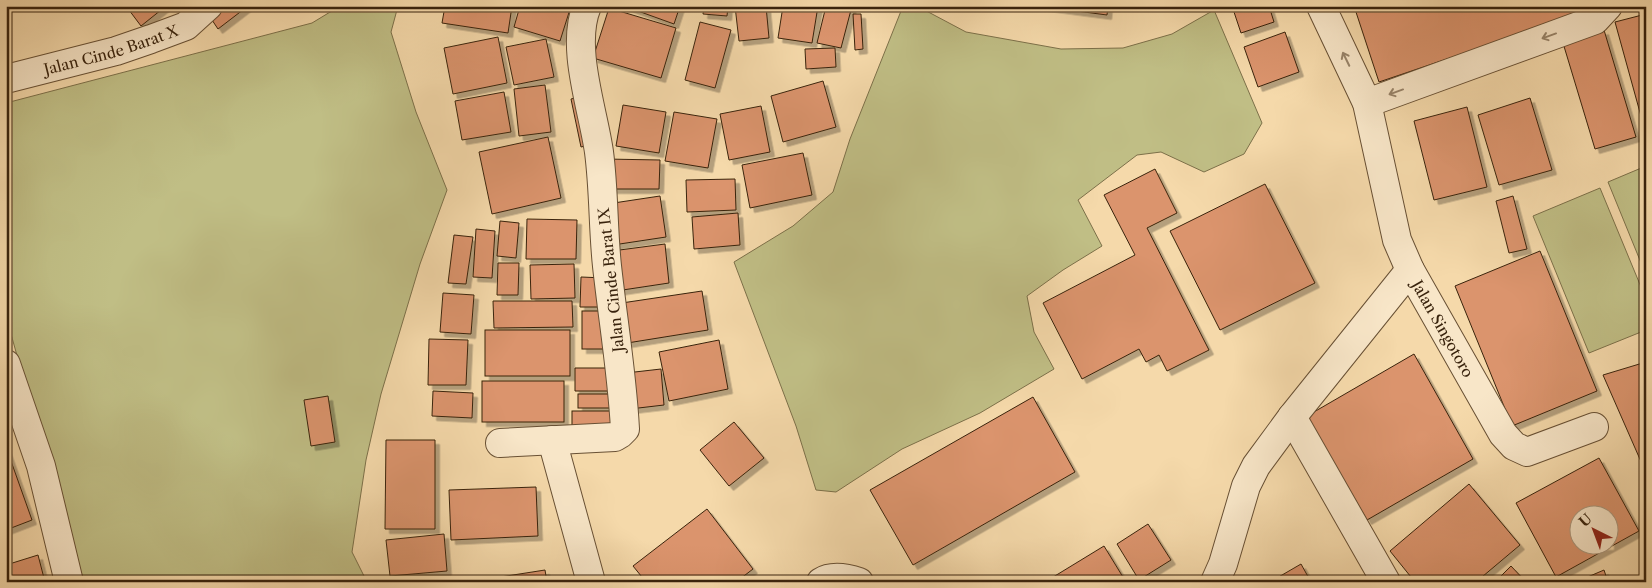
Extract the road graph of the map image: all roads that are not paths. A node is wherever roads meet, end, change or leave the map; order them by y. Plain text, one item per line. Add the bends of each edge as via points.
1 (208, 6) edge
2 (587, 6) edge
3 (1321, 6) edge
4 (1608, 6) edge
5 (6, 79) edge
6 (1367, 103) junction
7 (1410, 270) junction
8 (6, 364) edge
9 (1292, 417) junction
10 (1594, 427) dead end
11 (552, 440) junction
12 (500, 443) dead end
13 (69, 582) edge
14 (591, 582) edge
15 (821, 582) edge
16 (859, 582) edge
17 (1215, 582) edge
18 (1386, 582) edge

1 - 5 street, Jalan Cinde Barat X via 186,26 151,39
2 - 11 street, Jalan Cinde Barat IX via 582,18 582,53 599,153 607,265 623,386 624,429 615,437
6 -> 3 street
4 -> 6 street via 1595,20
6 - 7 street via 1396,240
7 - 9 street, Jalan Singotoro
7 - 10 street, Jalan Singotoro via 1503,434 1514,446 1527,452
8 - 13 street via 41,466
9 - 17 street, Jalan Singotoro via 1256,466 1246,486
9 - 18 street
11 - 12 street, Jalan Cinde Barat IX
11 - 14 street
15 - 16 street via 846,577

